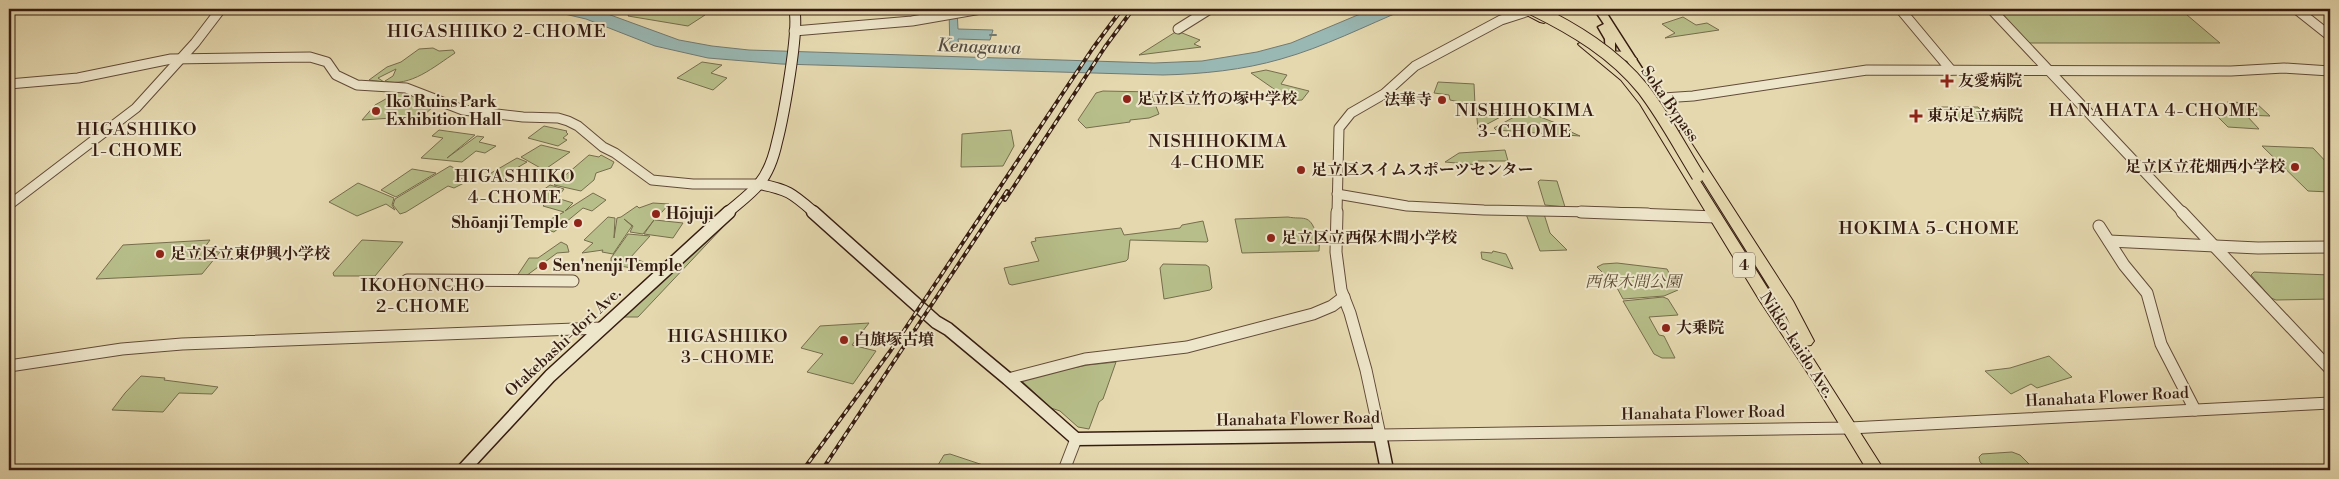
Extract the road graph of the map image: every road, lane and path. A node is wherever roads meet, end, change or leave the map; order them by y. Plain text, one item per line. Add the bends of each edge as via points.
1 (221, 9) edge
2 (794, 9) edge
3 (981, 9) edge
4 (1210, 9) edge
5 (1529, 9) edge
6 (1592, 9) edge
7 (1599, 9) edge
8 (1900, 9) edge
9 (1991, 9) edge
10 (2296, 9) edge
11 (1178, 29) dead end
12 (794, 31) junction
13 (2330, 36) edge
14 (1610, 55) junction
15 (182, 58) junction
16 (1631, 59) junction
17 (1617, 70) junction
18 (1951, 70) junction
19 (2050, 70) junction
20 (2330, 71) edge
21 (9, 84) edge
22 (1656, 98) junction
23 (1642, 99) junction
24 (759, 184) junction
25 (1337, 194) junction
26 (9, 205) edge
27 (1716, 217) junction
28 (2099, 226) dead end
29 (2108, 241) junction
30 (2216, 247) junction
31 (2330, 247) edge
32 (407, 280) dead end
33 (573, 281) dead end
34 (1344, 297) junction
35 (602, 328) junction
36 (1806, 341) junction
37 (9, 366) edge
38 (2330, 370) edge
39 (1008, 379) junction
40 (2330, 402) edge
41 (2195, 410) junction
42 (1856, 428) junction
43 (1380, 435) junction
44 (1076, 439) junction
45 (463, 470) edge
46 (1064, 470) edge
47 (1387, 470) edge
48 (1876, 470) edge
49 (1888, 470) edge

1 - 15 street
2 - 12 main road
3 - 12 street via 949,16
4 - 11 street
5 - 17 highway, Soka Bypass / 4
5 - 25 street via 1493,24 1415,66 1384,94 1348,115 1339,131
5 - 36 highway, Soka Bypass / 4, bridge via 1582,36 1624,69 1653,103 1772,295
6 - 14 main road via 1610,39
7 - 16 main road
8 - 18 street
9 - 19 street
10 - 13 street
12 - 24 main road via 776,149
14 - 16 highway via 1620,54
14 - 17 highway, 4
15 - 21 street via 158,60 78,78
15 - 24 street via 318,58 327,62 336,75 357,85 406,88 463,110 568,121 652,180
15 - 26 street via 136,108
16 - 22 main road
17 - 23 highway, Nikko-kaido Ave. / 4
18 - 19 street
18 - 22 street via 1867,70 1693,96
19 - 20 street via 2284,68
19 - 30 street
22 - 23 street
22 - 36 highway, 4 via 1788,305
23 - 27 highway, Nikko-kaido Ave. / 4
24 - 35 main road, Otakebashi-dori Ave.
24 - 39 main road via 792,193 936,322
25 - 27 street via 1407,206
25 - 34 street via 1336,258
27 - 42 highway, Nikko-kaido Ave. / 4 via 1765,298
28 - 29 street
29 - 30 street
29 - 41 street via 2147,293 2161,344
30 - 31 street
30 - 38 street
32 - 33 street
34 - 39 street via 1313,314 1199,344 1085,359
34 - 43 street via 1366,370
35 - 37 street via 182,344 122,349
35 - 45 main road, Otakebashi-dori Ave. via 530,396
36 - 42 highway, Nikko-kaido Ave. / 4
39 - 44 main road
40 - 41 street, Hanahata Flower Road
41 - 42 street, Hanahata Flower Road
42 - 43 street, Hanahata Flower Road
42 - 48 highway, Nikko-kaido Ave. / 4
42 - 49 highway, Nikko-kaido Ave. / 4
43 - 44 main road, Hanahata Flower Road
43 - 47 main road
44 - 46 street

